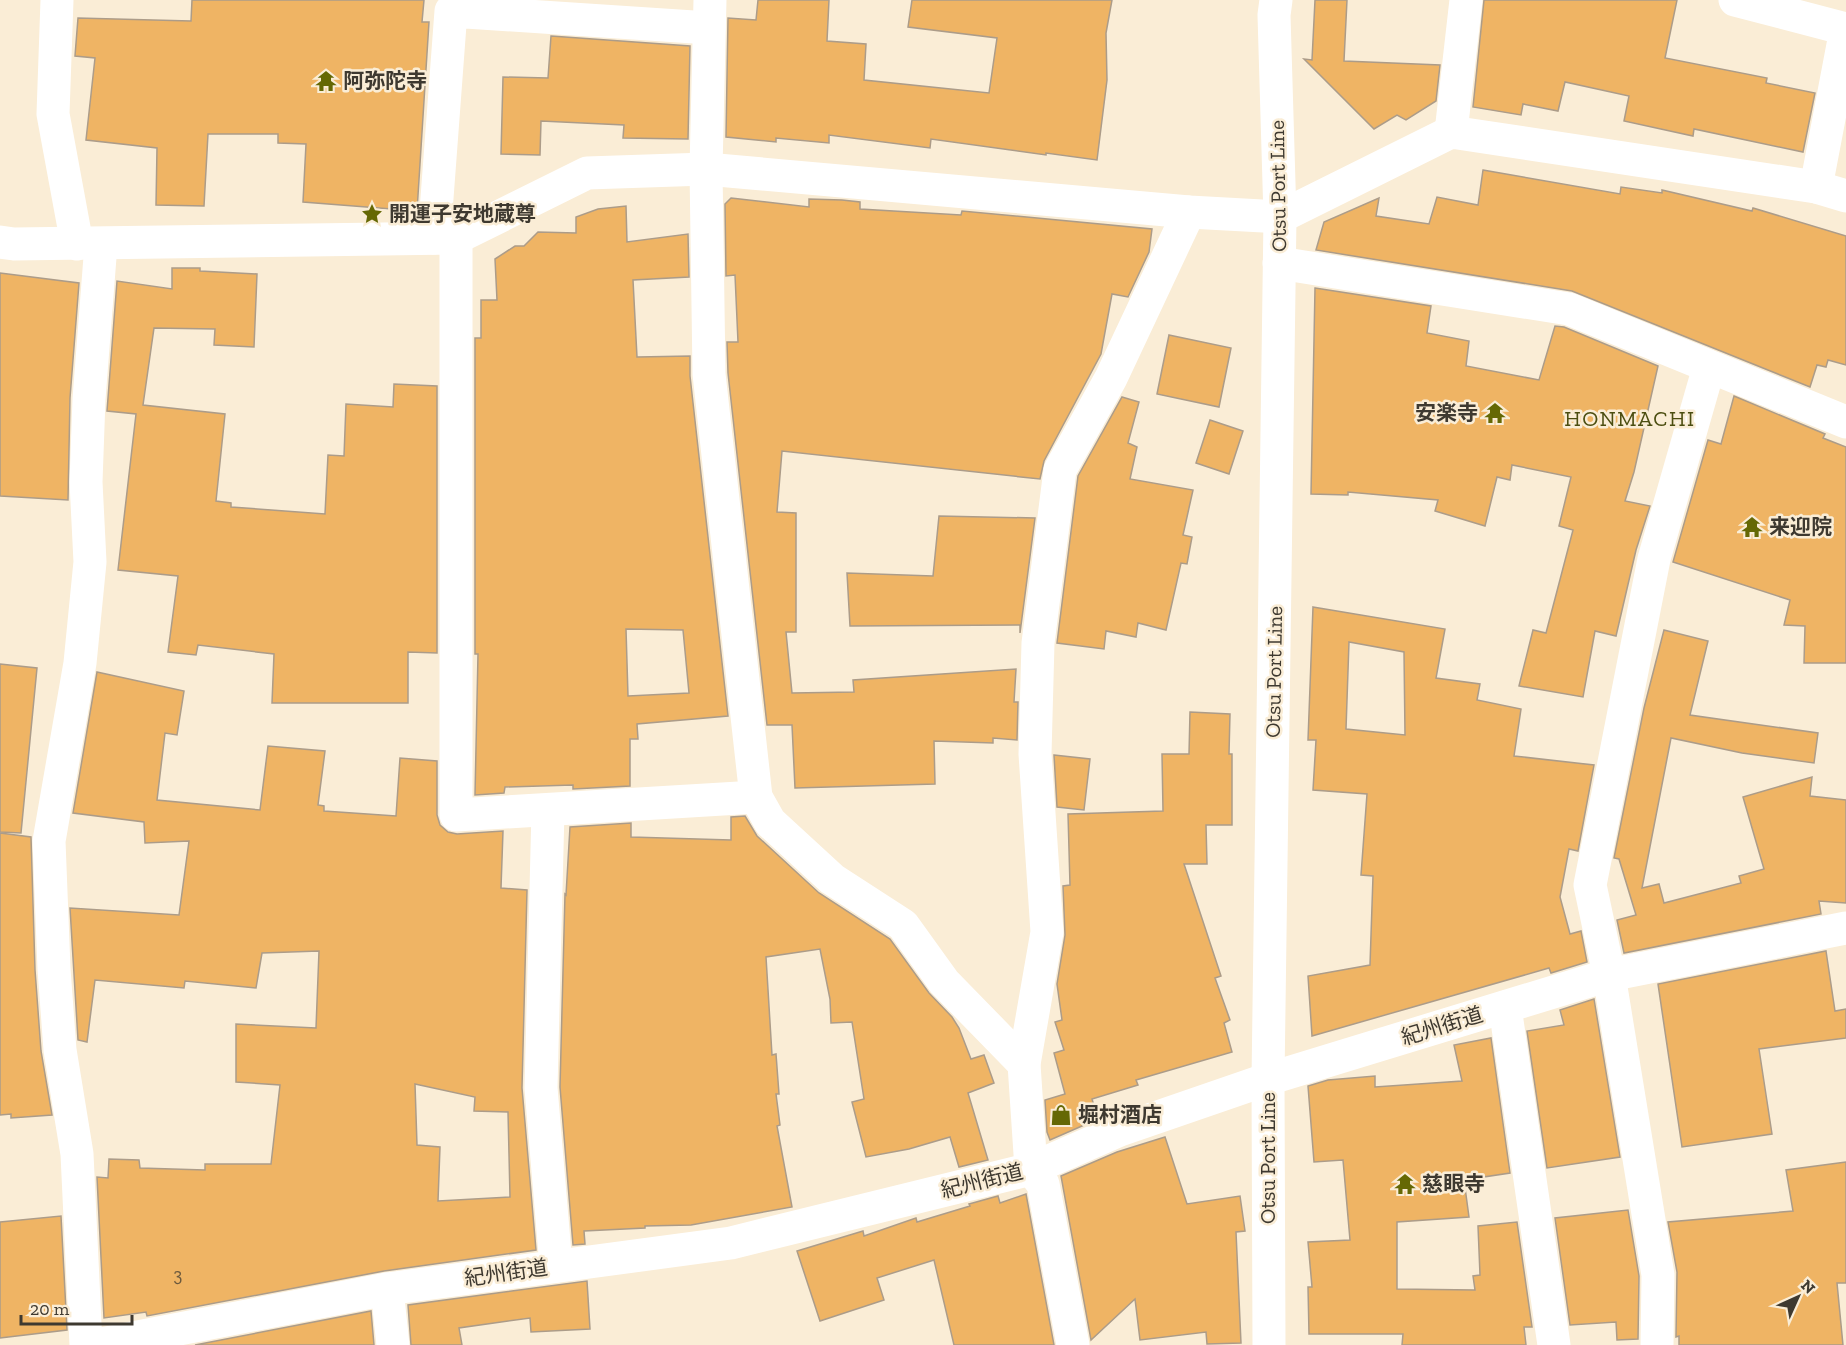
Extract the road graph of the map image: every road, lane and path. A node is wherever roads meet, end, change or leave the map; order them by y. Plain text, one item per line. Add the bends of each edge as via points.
1 (57, 0) edge
2 (1276, 0) edge
3 (1466, 0) edge
4 (1734, 0) edge
5 (710, 14) edge
6 (1846, 29) edge
7 (1451, 132) junction
8 (706, 169) junction
9 (1831, 192) edge
10 (1189, 212) junction
11 (1280, 217) junction
12 (445, 238) junction
13 (0, 242) edge
14 (89, 244) junction
15 (1279, 263) junction
16 (1709, 367) junction
17 (1846, 422) edge
18 (756, 797) junction
19 (548, 810) junction
20 (1846, 928) edge
21 (1609, 975) junction
22 (1505, 1007) junction
23 (1024, 1064) junction
24 (1268, 1079) junction
25 (1031, 1169) junction
26 (556, 1266) junction
27 (387, 1288) junction
28 (86, 1345) edge
29 (96, 1345) edge
30 (393, 1345) edge
31 (1073, 1345) edge
32 (1269, 1345) edge
33 (1554, 1345) edge
34 (1657, 1345) edge

1 - 14 street via 53,114
2 - 11 street, Otsu Port Line
3 - 7 street
4 - 6 street
5 - 8 street
5 - 12 street via 451,11
6 - 9 street
7 - 9 street
7 - 11 street
8 - 10 street
8 - 12 street via 587,173
8 - 18 street via 709,374
10 - 11 street
10 - 23 street via 1111,378 1060,470 1038,643 1035,753 1047,932
11 - 15 street, Otsu Port Line
12 - 14 street
12 - 19 street via 456,815
13 - 14 street
14 - 28 street via 86,482 90,562 80,663 50,841 57,1015 77,1154
15 - 16 street via 1569,309
15 - 24 street, Otsu Port Line
16 - 17 street
16 - 21 street via 1654,559 1590,885
18 - 19 street
18 - 23 street via 770,822 832,879 903,925 944,982
19 - 26 street via 541,1089
20 - 21 street, 紀州街道
21 - 22 street, 紀州街道
21 - 34 street via 1658,1275
22 - 24 street, 紀州街道
22 - 33 street
23 - 25 street
24 - 25 street, 紀州街道 via 1120,1131
24 - 32 street, Otsu Port Line
25 - 26 street, 紀州街道 via 731,1243
25 - 31 street via 1043,1184
26 - 27 street, 紀州街道
27 - 29 street, 紀州街道
27 - 30 street

